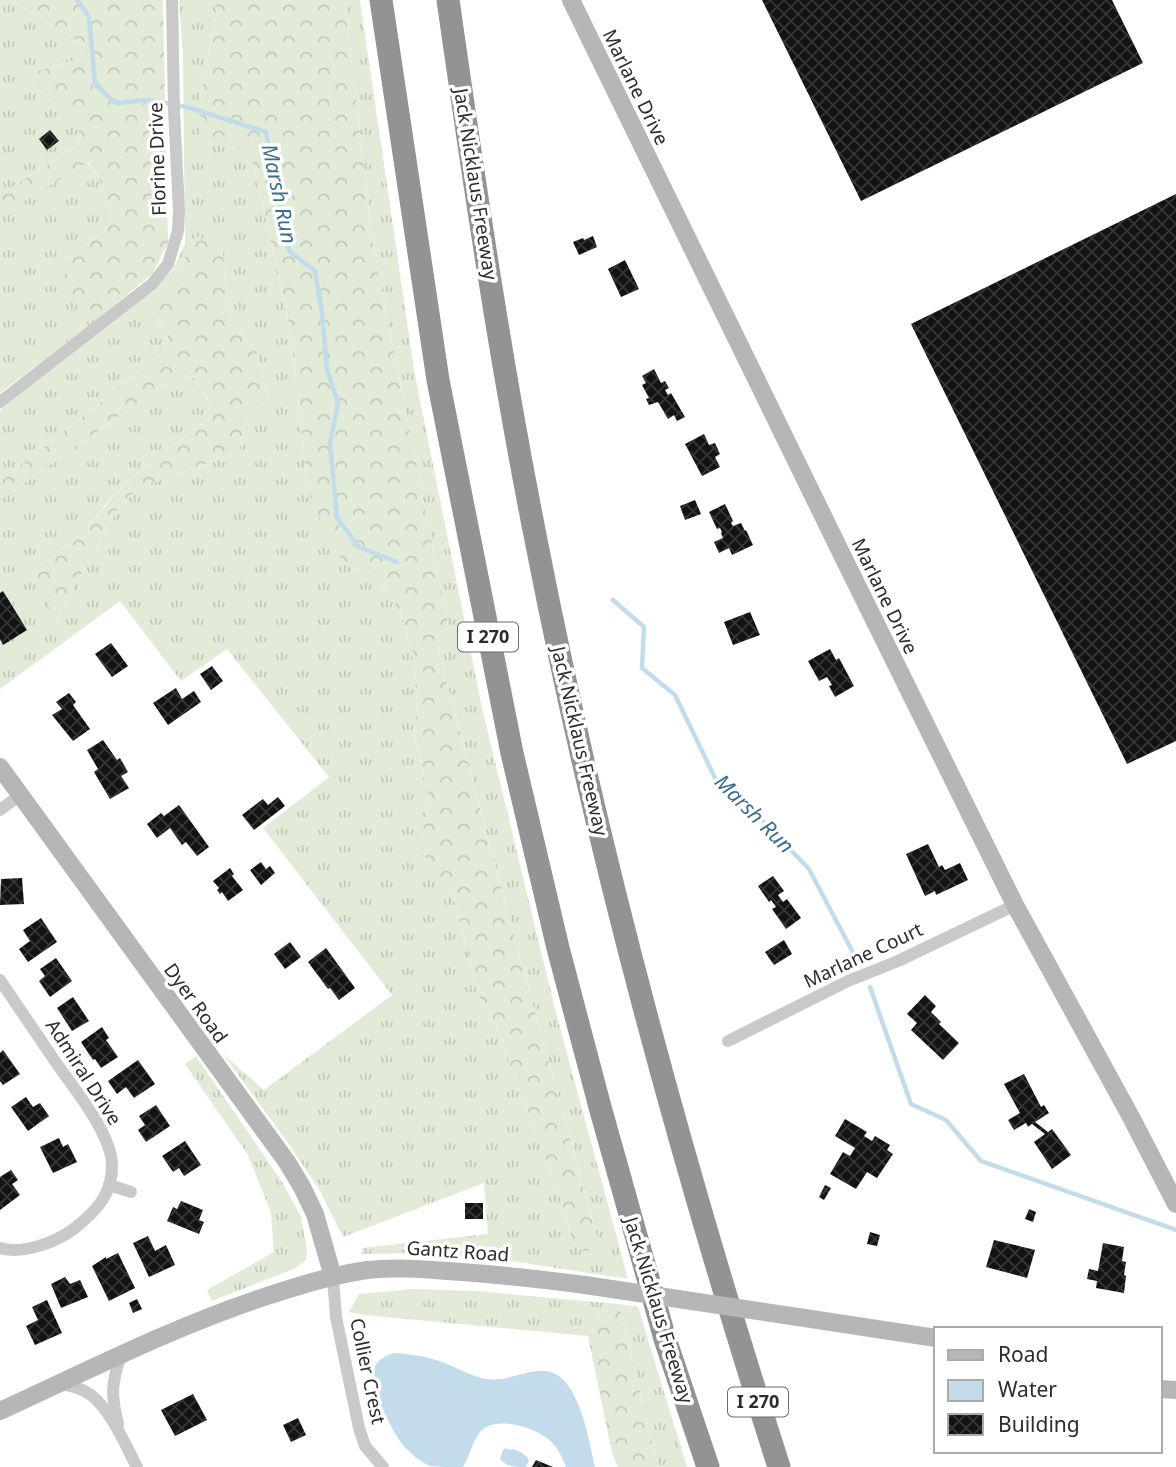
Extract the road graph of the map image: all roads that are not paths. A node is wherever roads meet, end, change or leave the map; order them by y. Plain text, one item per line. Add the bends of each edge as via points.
1 (172, 0) edge
2 (381, 0) edge
3 (448, 0) edge
4 (570, 0) edge
5 (0, 402) edge
6 (0, 767) edge
7 (20, 795) junction
8 (0, 810) edge
9 (1015, 905) junction
10 (0, 980) edge
11 (728, 1041) dead end
12 (109, 1185) junction
13 (131, 1192) dead end
14 (1176, 1204) edge
15 (0, 1250) edge
16 (333, 1277) junction
17 (934, 1338) edge
18 (121, 1355) junction
19 (59, 1384) junction
20 (0, 1411) edge
21 (121, 1435) junction
22 (138, 1467) edge
23 (383, 1467) edge
24 (708, 1467) edge
25 (779, 1467) edge

1 - 5 street, Florine Drive via 179,211 169,264 152,284
2 - 24 highway, Jack Nicklaus Freeway / I 270 via 438,380 512,753 600,1107 665,1339
3 - 25 highway, Jack Nicklaus Freeway / I 270 via 504,364 578,740 667,1098
4 - 9 street, Marlane Drive
6 - 7 street, Dyer Road
7 - 8 street
7 - 16 street, Dyer Road via 287,1162 315,1214
9 - 11 street, Marlane Court
9 - 14 street, Marlane Drive
10 - 12 street, Admiral Drive via 100,1127 112,1164
12 - 13 street
12 - 15 street via 102,1203 73,1229 28,1250
16 - 17 street, Gantz Road, bridge via 392,1268 531,1277
16 - 18 street, Gantz Road via 229,1309
16 - 23 street, Collier Crest via 336,1317 359,1428 365,1446
18 - 19 street, Gantz Road
18 - 21 street via 111,1392
19 - 20 street, Gantz Road
19 - 21 street via 93,1396
21 - 22 street

